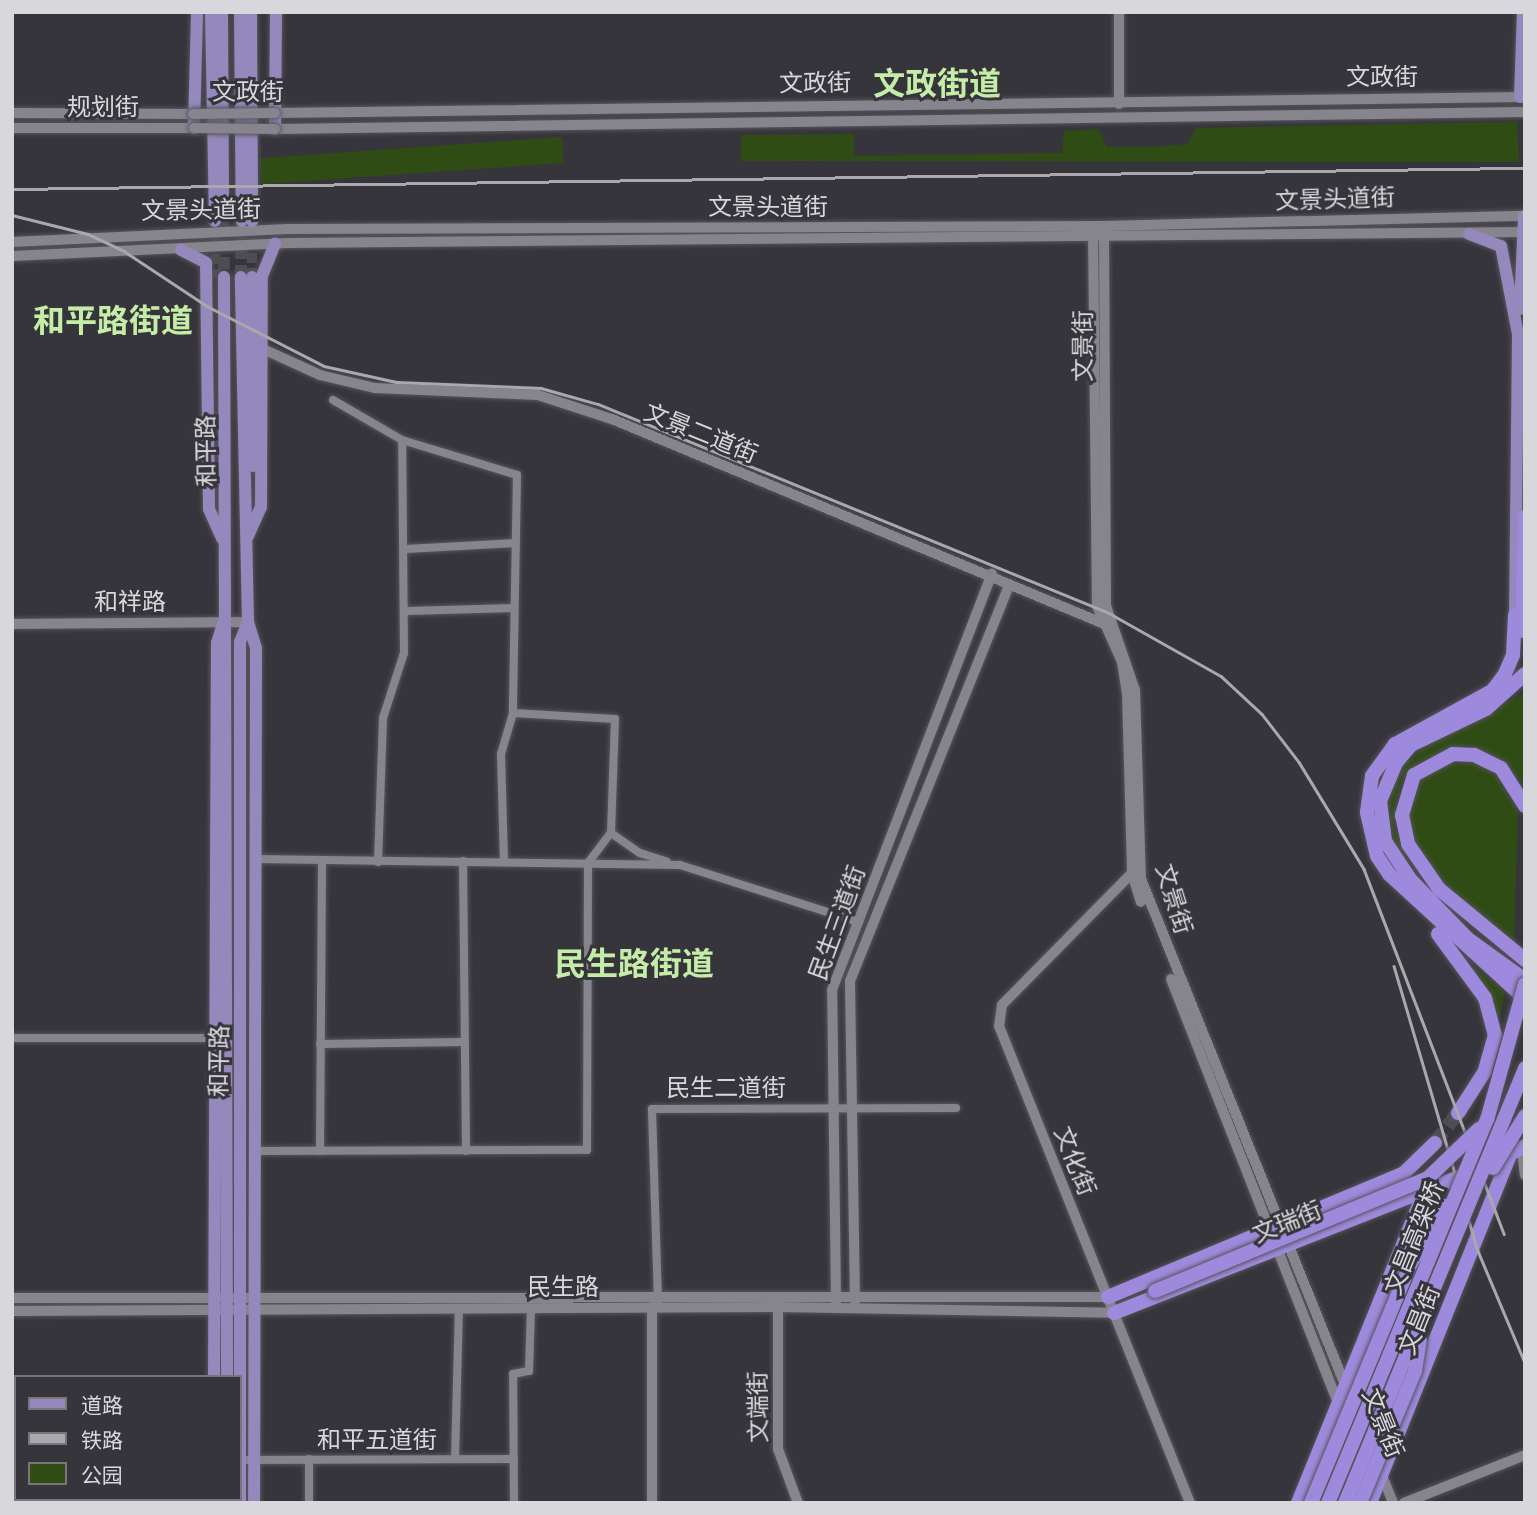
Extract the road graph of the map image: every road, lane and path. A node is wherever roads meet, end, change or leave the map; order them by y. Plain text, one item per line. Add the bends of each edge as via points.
1 (197, 12) edge
2 (211, 12) edge
3 (222, 12) edge
4 (240, 12) edge
5 (251, 12) edge
6 (276, 12) edge
7 (1119, 12) edge
8 (1523, 12) edge
9 (1522, 97) edge
10 (1119, 100) junction
11 (1522, 112) edge
12 (12, 113) edge
13 (275, 113) junction
14 (193, 114) junction
15 (1120, 117) junction
16 (12, 128) edge
17 (194, 128) junction
18 (275, 130) junction
19 (1524, 216) edge
20 (1099, 231) junction
21 (1524, 232) edge
22 (1469, 234) junction
23 (12, 242) edge
24 (275, 243) junction
25 (181, 250) junction
26 (12, 256) edge
27 (220, 277) tunnel mouth
28 (247, 277) tunnel mouth
29 (1518, 334) junction
30 (263, 349) junction
31 (333, 400) dead end
32 (402, 440) junction
33 (1525, 517) edge
34 (248, 536) junction
35 (222, 539) junction
36 (516, 543) junction
37 (405, 549) junction
38 (992, 575) junction
39 (1010, 585) junction
40 (514, 608) junction
41 (407, 611) junction
42 (1519, 618) edge
43 (248, 622) junction
44 (223, 623) junction
45 (12, 624) edge
46 (1107, 625) junction
47 (1525, 674) edge
48 (513, 713) junction
49 (1525, 806) edge
50 (611, 833) junction
51 (255, 859) junction
52 (463, 861) junction
53 (504, 861) junction
54 (322, 862) junction
55 (378, 862) junction
56 (588, 863) junction
57 (680, 865) junction
58 (1132, 873) junction
59 (1416, 906) junction
60 (859, 922) junction
61 (1525, 960) edge
62 (1525, 982) edge
63 (1525, 999) edge
64 (234, 1008) junction
65 (12, 1038) edge
66 (215, 1038) junction
67 (465, 1042) junction
68 (253, 1043) junction
69 (320, 1044) junction
70 (1525, 1068) edge
71 (234, 1069) junction
72 (835, 1108) junction
73 (956, 1108) dead end
74 (851, 1109) junction
75 (1458, 1113) tunnel mouth
76 (1525, 1116) edge
77 (1487, 1120) junction
78 (1435, 1143) tunnel mouth
79 (1519, 1149) edge
80 (254, 1151) junction
81 (320, 1151) junction
82 (466, 1151) junction
83 (1525, 1175) edge
84 (1478, 1190) junction
85 (1424, 1191) junction
86 (1458, 1191) junction
87 (1274, 1226) junction
88 (1283, 1249) junction
89 (254, 1294) junction
90 (227, 1295) junction
91 (1108, 1297) junction
92 (12, 1298) edge
93 (836, 1302) junction
94 (855, 1302) junction
95 (656, 1304) junction
96 (778, 1307) junction
97 (254, 1308) junction
98 (459, 1308) junction
99 (531, 1308) junction
100 (226, 1309) junction
101 (12, 1311) edge
102 (1114, 1313) junction
103 (1424, 1316) junction
104 (214, 1375) edge
105 (227, 1375) edge
106 (235, 1375) edge
107 (1345, 1386) junction
108 (1338, 1402) junction
109 (242, 1424) edge
110 (1525, 1455) edge
111 (309, 1459) junction
112 (455, 1459) junction
113 (513, 1459) junction
114 (247, 1460) edge
115 (1382, 1476) junction
116 (242, 1491) edge
117 (1376, 1499) edge
118 (254, 1503) edge
119 (309, 1503) edge
120 (514, 1503) edge
121 (652, 1503) edge
122 (798, 1503) edge
123 (1190, 1503) edge
124 (1298, 1503) edge
125 (1311, 1503) edge
126 (1328, 1503) edge
127 (1345, 1503) edge
128 (1360, 1503) edge
129 (1393, 1503) edge
130 (1404, 1503) edge

1 - 14 main road
2 - 3 main road via 219,221
4 - 5 main road via 247,221
6 - 13 main road
7 - 10 main road
8 - 9 main road
9 - 10 main road, 文政街
9 - 11 main road
10 - 13 main road, 文政街
10 - 15 main road
11 - 15 main road, 文政街
12 - 14 main road, 规划街
13 - 14 main road, 文政街, bridge
13 - 18 main road
14 - 17 main road
15 - 18 main road, 文政街
16 - 17 main road, 规划街
17 - 18 main road, 文政街, bridge
19 - 20 main road, 文景头道街
19 - 21 main road
20 - 22 main road, 文景头道街
20 - 23 main road, 文景头道街 via 288,229
20 - 24 main road, 文景头道街
20 - 46 main road, 文景街 via 1097,606
20 - 87 main road, 文景街 via 1106,606 1135,690 1141,879
21 - 22 main road, 文景头道街
21 - 29 main road
22 - 29 main road via 1501,246
24 - 25 main road, 文景头道街
24 - 30 main road via 262,276
25 - 26 main road, 文景头道街
25 - 35 main road via 206,263 209,509
27 - 35 main road, 和平路
28 - 34 main road via 254,507
29 - 42 main road
30 - 34 main road via 261,508
30 - 38 main road, 文景二道街 via 320,375 375,388 538,395 612,419
31 - 32 street
32 - 36 street via 517,475
32 - 37 street
33 - 42 highway
34 - 43 main road, 和平路
35 - 44 main road, 和平路
36 - 37 street
36 - 40 street
37 - 41 street
38 - 39 main road, 文景二道街
38 - 60 main road, 民生三道街
39 - 46 main road, 文景二道街
39 - 74 main road, 民生三道街 via 850,981
40 - 41 street
40 - 48 street
41 - 55 street via 404,653 383,718
42 - 59 highway via 1510,678 1415,728 1372,776 1367,813 1377,856
43 - 44 main road, 和祥路
43 - 51 main road, 和平路 via 256,648
43 - 64 main road, 和平路 via 240,642
44 - 45 main road, 和祥路
44 - 64 main road, 和平路 via 228,642
44 - 66 main road, 和平路 via 217,643
46 - 58 main road, 文景街 via 1127,692
47 - 62 highway via 1486,709 1411,746 1396,763 1380,802 1385,841 1409,879 1468,939
48 - 50 street via 615,719
48 - 53 street via 501,754
49 - 61 highway via 1501,768 1474,755 1453,754 1414,775 1402,815 1408,844 1439,889
50 - 56 street
50 - 57 street via 640,853
51 - 54 street
51 - 68 main road, 和平路
52 - 53 street
52 - 55 street
52 - 67 street
53 - 56 street
54 - 55 street
54 - 69 street
56 - 57 street
56 - 82 street via 587,1150
57 - 60 street
58 - 87 main road, 文景街
58 - 91 main road, 文化街 via 1002,1005 999,1018
59 - 63 highway
59 - 75 highway via 1474,981 1492,1016 1492,1053
60 - 72 main road, 民生三道街 via 832,990
62 - 77 highway, 文昌高架桥, bridge
64 - 66 main road
64 - 68 main road
64 - 71 main road, 和平路
65 - 66 street
66 - 71 main road
66 - 90 main road, 和平路
67 - 69 street
67 - 82 street
68 - 71 main road
68 - 80 main road, 和平路
69 - 81 street
70 - 84 highway, 文昌高架桥, bridge
71 - 90 main road, 和平路
72 - 74 street, 民生二道街
72 - 93 main road, 民生三道街
72 - 95 street, 民生二道街 via 652,1110
73 - 74 street, 民生二道街
74 - 94 main road, 民生三道街
76 - 84 highway, bridge
77 - 86 highway, 文昌高架桥, bridge
77 - 91 highway, bridge via 1428,1178 1155,1291
78 - 87 highway, 文瑞街 via 1404,1173
79 - 83 main road
79 - 85 highway, 文瑞街
79 - 115 highway, 文昌街
80 - 81 street
80 - 89 main road, 和平路
81 - 82 street
84 - 103 highway, 文昌高架桥, bridge
85 - 88 highway, 文瑞街
85 - 107 highway, 文昌街
86 - 125 highway, bridge via 1411,1263
86 - 126 highway, 文昌高架桥, bridge
87 - 88 main road, 文景街
87 - 91 highway, 文瑞街
88 - 102 highway, 文瑞街
88 - 107 main road, 文景街
88 - 108 main road, 文景街
89 - 90 main road, 民生路
89 - 95 main road, 民生路
89 - 97 main road, 和平路
90 - 92 main road, 民生路
90 - 100 main road, 和平路
90 - 100 main road, 和平路
91 - 94 main road, 民生路
91 - 102 main road, 文化街
93 - 94 main road, 民生路
93 - 95 main road, 民生路
93 - 96 main road, 民生路
94 - 102 main road, 民生路
95 - 96 main road, 民生路
95 - 99 main road, 民生路
95 - 121 main road, 民生二道街
96 - 122 main road, 文端街 via 778,1449
97 - 98 main road, 民生路
97 - 100 main road, 民生路
97 - 114 main road, 和平路
98 - 99 main road, 民生路
98 - 112 street
99 - 113 street via 528,1371 513,1374
100 - 101 main road, 民生路
100 - 104 main road, 和平路
100 - 105 main road, 和平路
100 - 106 main road, 和平路
102 - 123 main road, 文化街
103 - 127 highway, 文昌高架桥, bridge
103 - 128 highway, bridge via 1415,1371
107 - 108 highway, 文昌街
107 - 115 main road, 文景街
108 - 117 main road, 文景街
108 - 124 highway, 文昌街
109 - 114 main road, 和平路
110 - 130 main road
111 - 112 street, 和平五道街
111 - 114 street, 和平五道街
111 - 119 street
112 - 113 street, 和平五道街
113 - 120 street
114 - 116 main road, 和平路
114 - 118 main road, 和平路
115 - 117 highway, 文昌街
115 - 129 main road, 文景街

